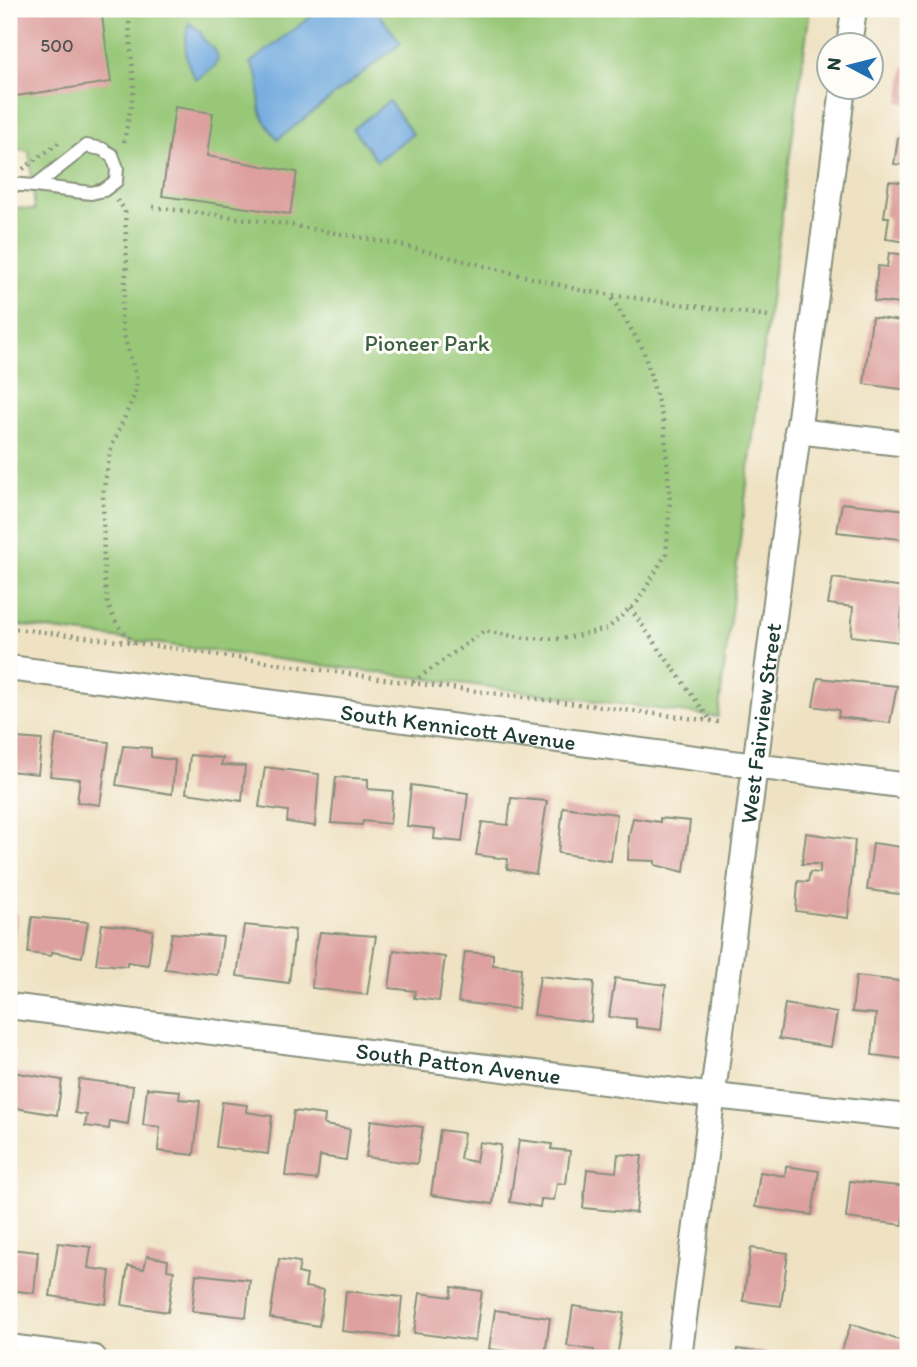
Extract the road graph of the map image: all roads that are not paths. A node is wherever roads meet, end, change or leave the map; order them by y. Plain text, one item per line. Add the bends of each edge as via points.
1 (854, 9) edge
2 (851, 32) edge
3 (841, 102) edge
4 (9, 184) edge
5 (35, 186) junction
6 (797, 430) junction
7 (908, 444) edge
8 (9, 668) edge
9 (756, 766) junction
10 (908, 786) edge
11 (9, 1006) edge
12 (714, 1096) junction
13 (908, 1118) edge
14 (9, 1347) edge
15 (94, 1358) edge
16 (679, 1358) edge

1 - 2 street
3 - 6 street, West Fairview Street
4 - 5 lane
5 - 5 lane via 91,193 104,190 116,181 117,167 112,155 86,146
6 - 7 street
6 - 9 street, West Fairview Street
8 - 9 street, South Kennicott Avenue
9 - 10 street, South Kennicott Avenue
9 - 12 street, West Fairview Street
11 - 12 street, South Patton Avenue
12 - 13 street, South Patton Avenue
12 - 16 street, West Fairview Street
14 - 15 street

